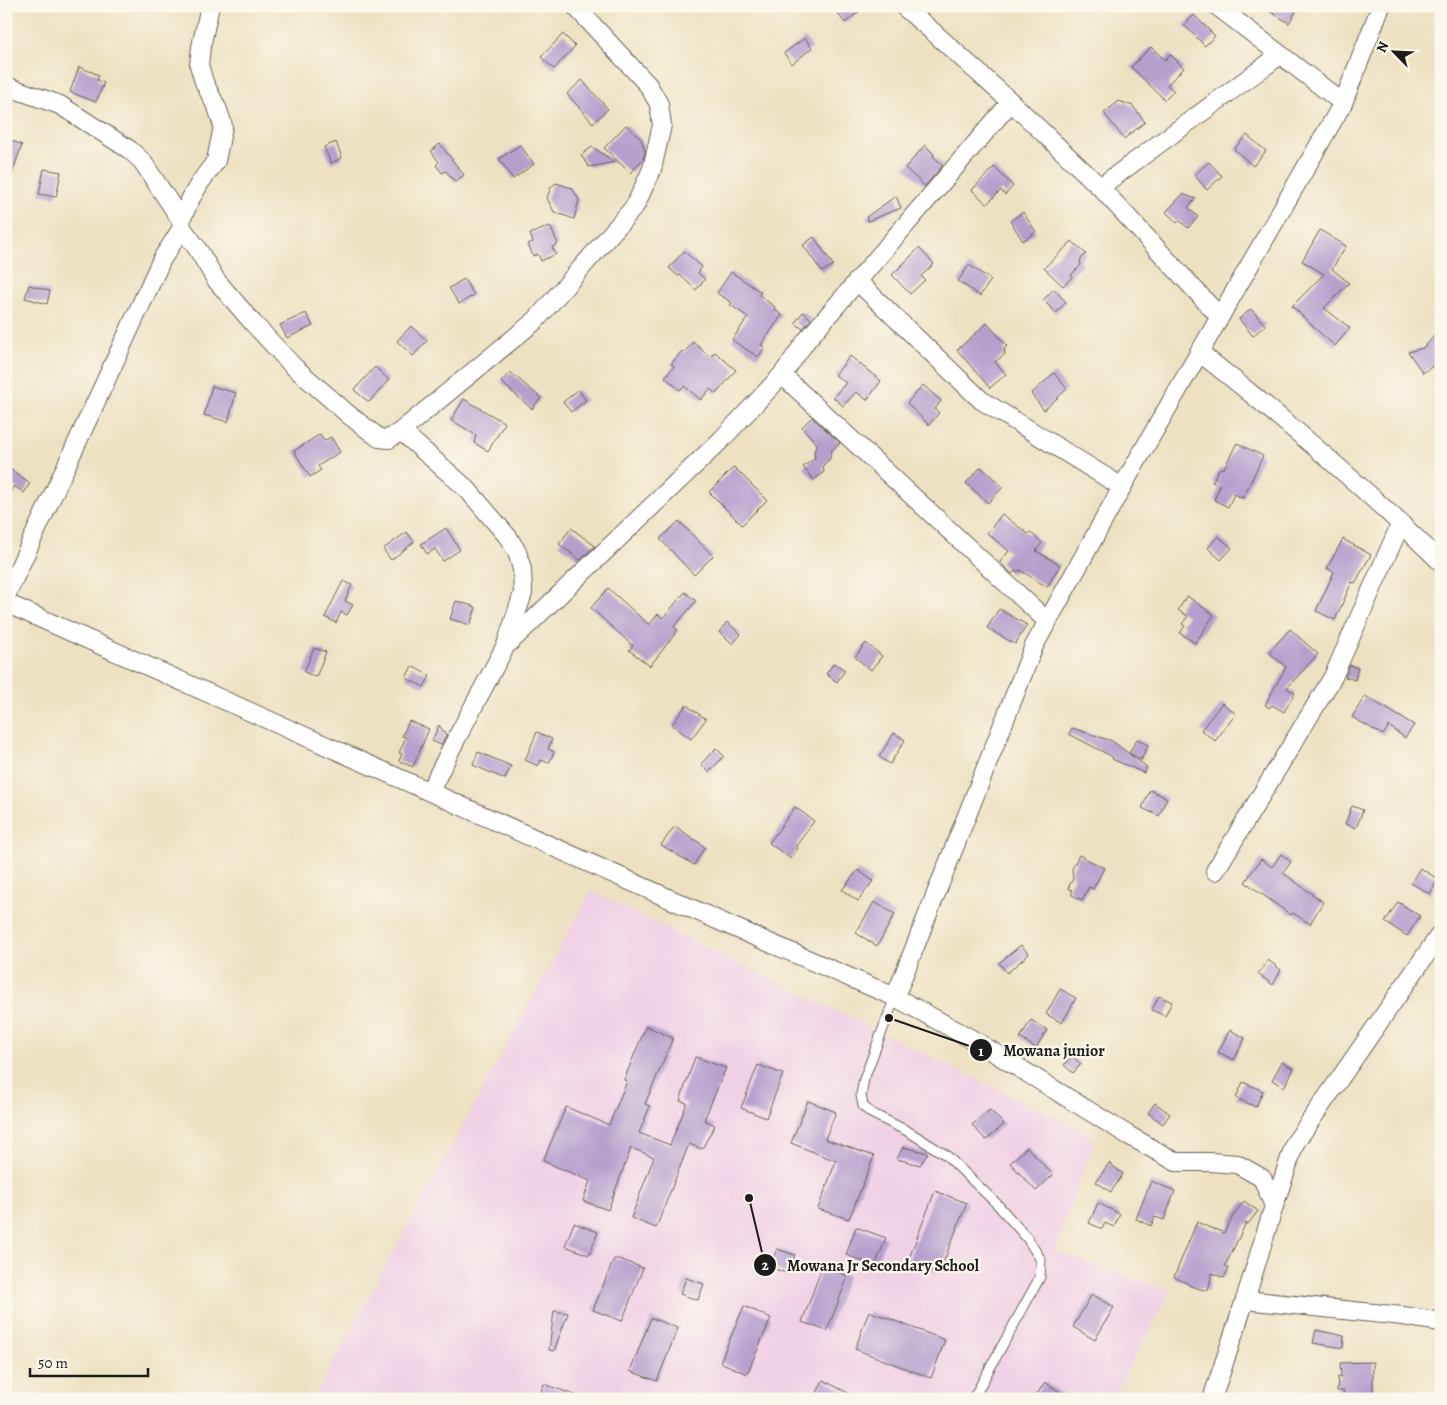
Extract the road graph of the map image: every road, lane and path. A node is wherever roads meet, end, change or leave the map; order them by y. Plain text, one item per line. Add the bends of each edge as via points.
1 (210, 6) edge
2 (575, 6) edge
3 (903, 6) edge
4 (1217, 6) edge
5 (1381, 6) edge
6 (1280, 55) junction
7 (6, 86) edge
8 (1011, 102) junction
9 (1343, 103) junction
10 (1100, 187) junction
11 (181, 224) junction
12 (857, 281) junction
13 (1220, 317) junction
14 (1199, 352) junction
15 (782, 375) junction
16 (400, 431) junction
17 (1122, 488) junction
18 (1400, 523) junction
19 (1441, 562) edge
20 (6, 596) edge
21 (6, 603) edge
22 (1048, 621) junction
23 (506, 645) junction
24 (430, 791) junction
25 (1215, 871) dead end
26 (1441, 933) edge
27 (895, 997) junction
28 (1274, 1206) junction
29 (1245, 1300) junction
30 (1441, 1322) edge
31 (973, 1399) edge
32 (1212, 1399) edge

1 - 11 street via 199,65 223,126 216,161 198,187
2 - 16 street via 648,85 659,104 662,125 652,169 635,206 536,320
3 - 8 street
4 - 6 street
5 - 9 street
6 - 9 street
6 - 10 street
7 - 11 street via 60,105 130,150 142,161
8 - 10 street
8 - 12 street
9 - 13 street
10 - 13 street
11 - 16 street via 216,280 293,366 379,438 389,439
11 - 20 street
12 - 15 street
12 - 17 street via 980,400
13 - 14 street
14 - 17 street
14 - 18 street
15 - 22 street
15 - 23 street via 720,441
16 - 23 street via 467,489 517,552 523,593
17 - 22 street
18 - 19 street
18 - 25 street via 1333,677
21 - 24 street
22 - 27 street via 1034,646
23 - 24 street
24 - 27 street
26 - 28 street via 1295,1143
27 - 28 street via 977,1042 1128,1136 1176,1162 1238,1164 1262,1178
27 - 31 lane via 864,1079 863,1106 946,1155 1027,1238 1041,1260 1040,1277
28 - 29 street
29 - 30 street
29 - 32 street

